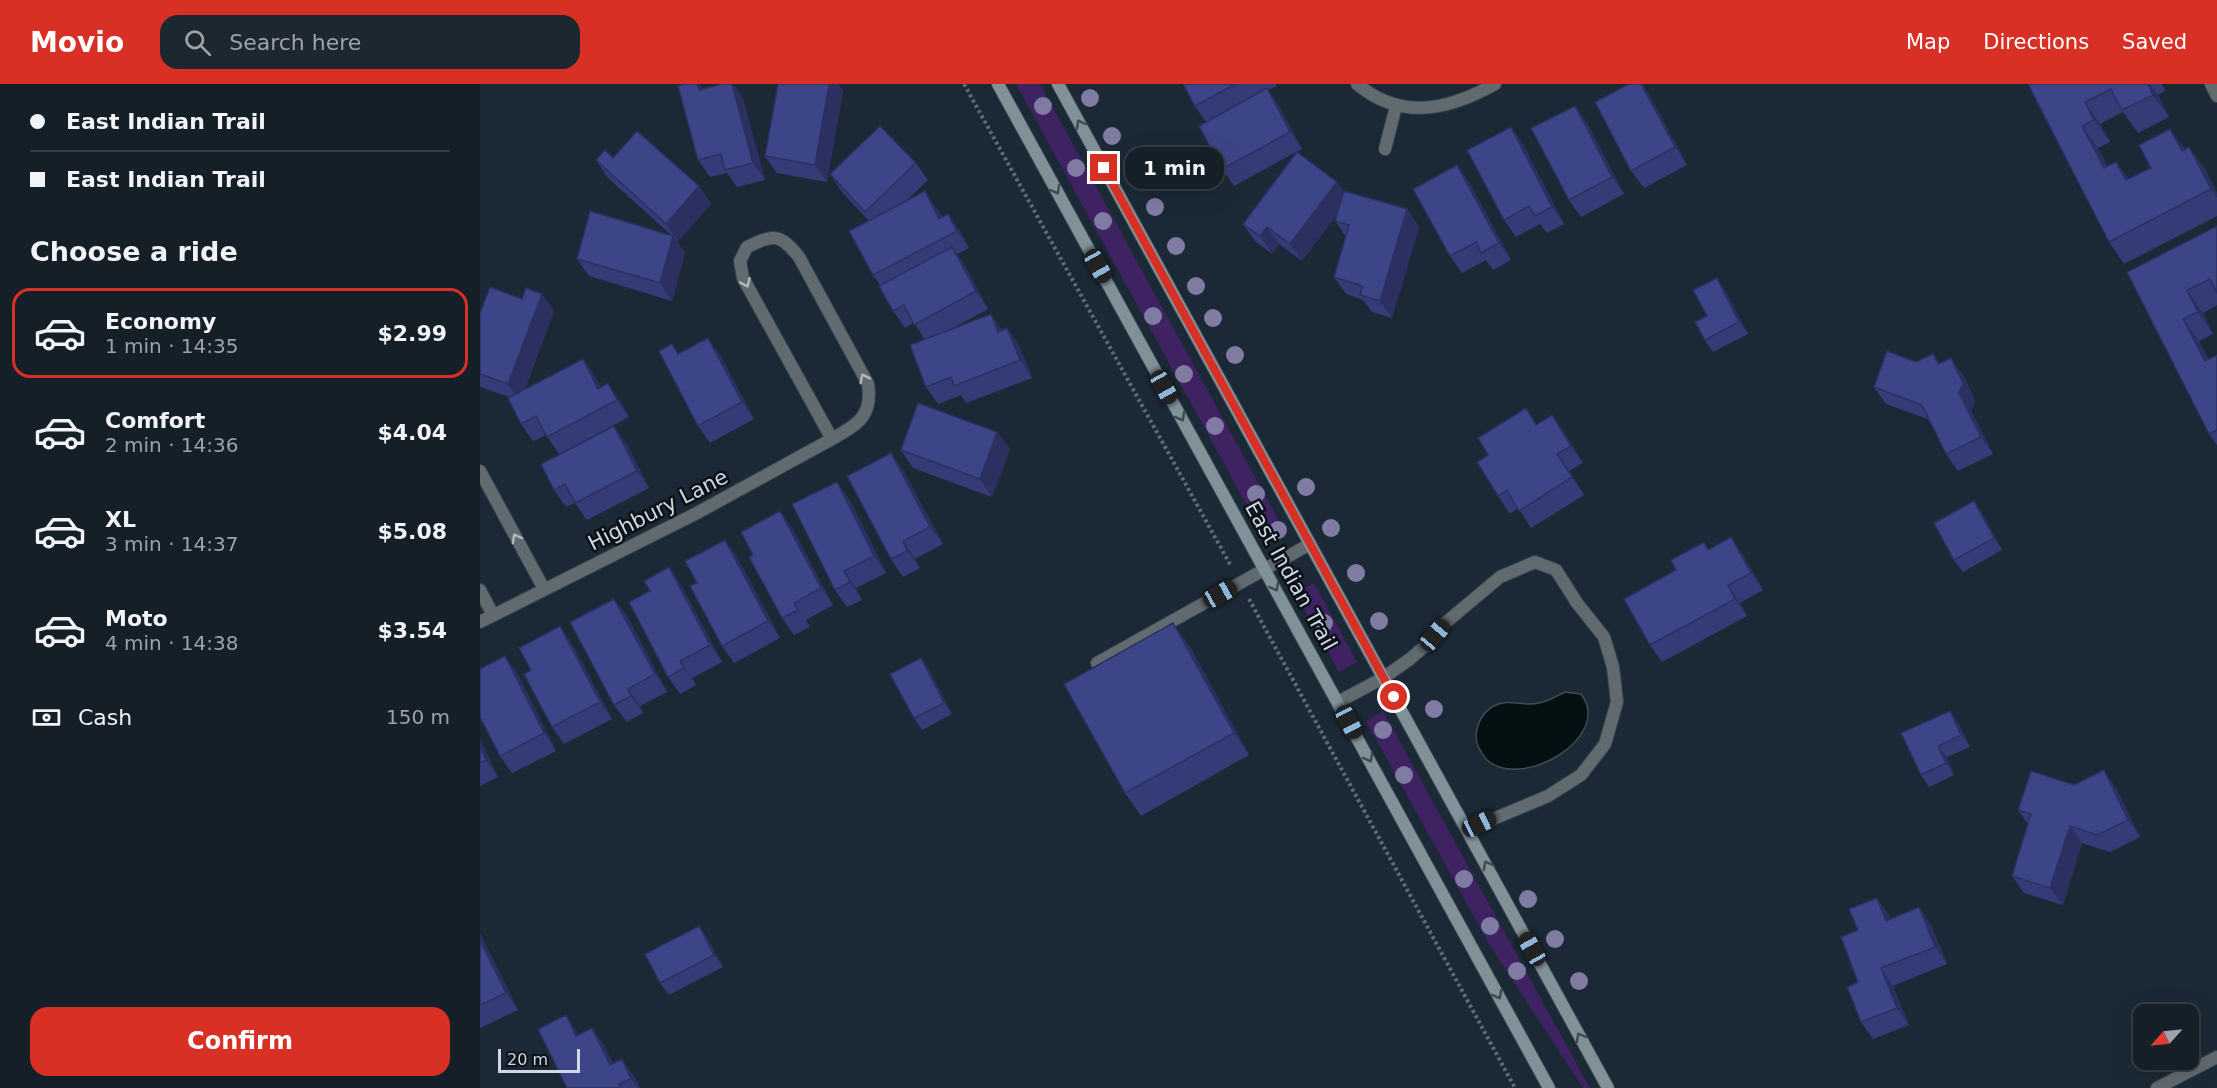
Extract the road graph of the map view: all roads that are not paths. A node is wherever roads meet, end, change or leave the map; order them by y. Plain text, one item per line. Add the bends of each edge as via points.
1 (998, 84) edge
2 (1058, 84) edge
3 (1357, 84) edge
4 (1495, 84) edge
5 (2211, 84) edge
6 (2217, 96) edge
7 (1396, 106) junction
8 (1385, 149) dead end
9 (832, 439) junction
10 (480, 471) edge
11 (1310, 544) junction
12 (1264, 569) junction
13 (544, 589) junction
14 (480, 590) edge
15 (493, 615) junction
16 (480, 622) edge
17 (1097, 663) edge
18 (1383, 678) junction
19 (1338, 702) junction
20 (1467, 830) junction
21 (2217, 1058) edge
22 (1549, 1088) edge
23 (1608, 1088) edge
24 (2157, 1088) edge

1 -> 12 main road, East Indian Trail
11 -> 2 main road, East Indian Trail
3 - 7 street via 1379,100
4 - 7 street via 1444,106
5 - 6 street
7 - 8 street
9 -> 9 street, Highbury Lane via 866,413 870,400 868,384 799,257 789,245 769,237 747,247 740,261 743,278
9 - 13 street, Highbury Lane via 697,513
13 -> 10 street
11 - 12 street
11 - 18 main road, East Indian Trail
12 - 17 street
12 -> 19 main road, East Indian Trail
13 - 15 street, Highbury Lane
14 - 15 street
15 - 16 street, Highbury Lane
18 - 19 street
18 - 20 main road, East Indian Trail
18 - 20 street via 1425,646 1444,624 1500,577 1535,562 1556,570 1604,637 1617,702 1605,744 1581,775 1548,796
19 -> 22 main road, East Indian Trail
23 -> 20 main road, East Indian Trail
21 - 24 street

